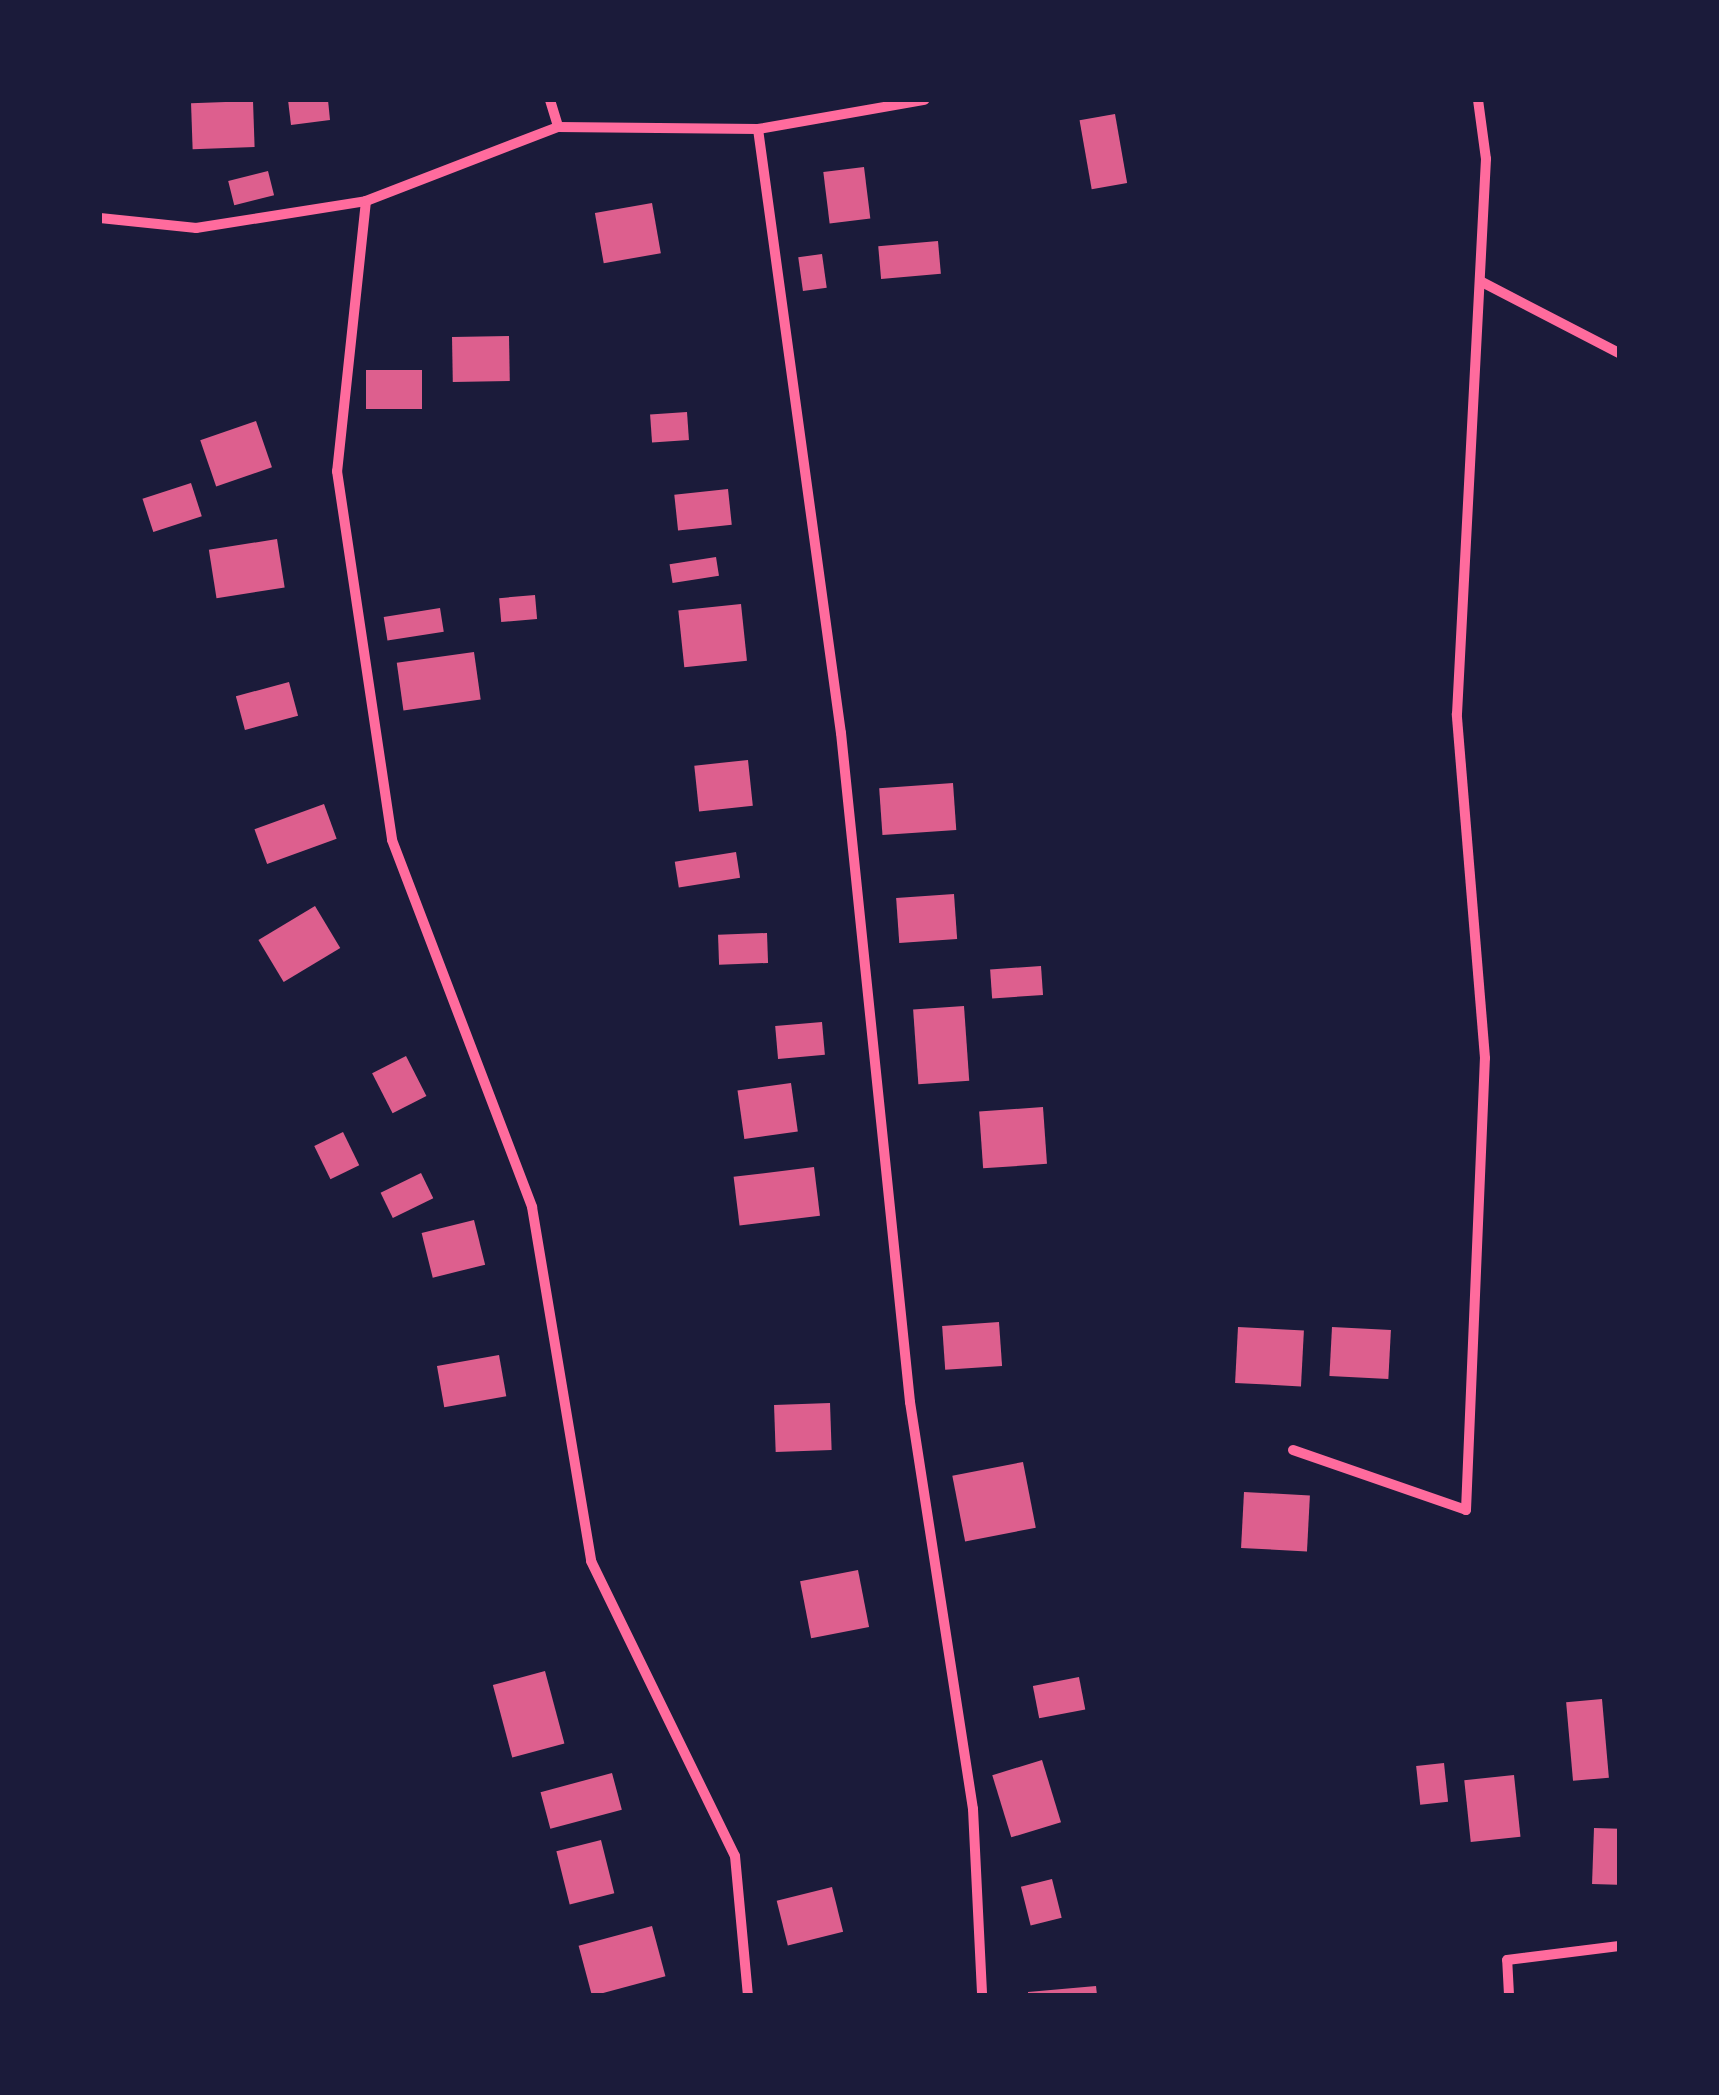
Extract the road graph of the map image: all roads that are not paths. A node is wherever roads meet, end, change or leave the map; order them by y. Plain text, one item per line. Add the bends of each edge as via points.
1 (550, 100) edge
2 (924, 100) edge
3 (1478, 100) edge
4 (558, 127) junction
5 (758, 128) junction
6 (366, 201) junction
7 (100, 218) edge
8 (1480, 281) junction
9 (1619, 353) edge
10 (1294, 1450) dead end
11 (1619, 1946) edge
12 (748, 1995) edge
13 (982, 1995) edge
14 (1510, 1995) edge

1 - 4 street
2 - 5 street
3 - 8 street via 1486,159
4 - 5 street
4 - 6 street
5 - 13 street via 841,733 910,1402 973,1809
6 - 7 street via 196,228
6 - 12 street via 337,471 392,840 532,1206 592,1561 735,1856
8 - 9 street
8 - 10 street via 1456,714 1485,1058 1466,1510
11 - 14 street via 1506,1960

